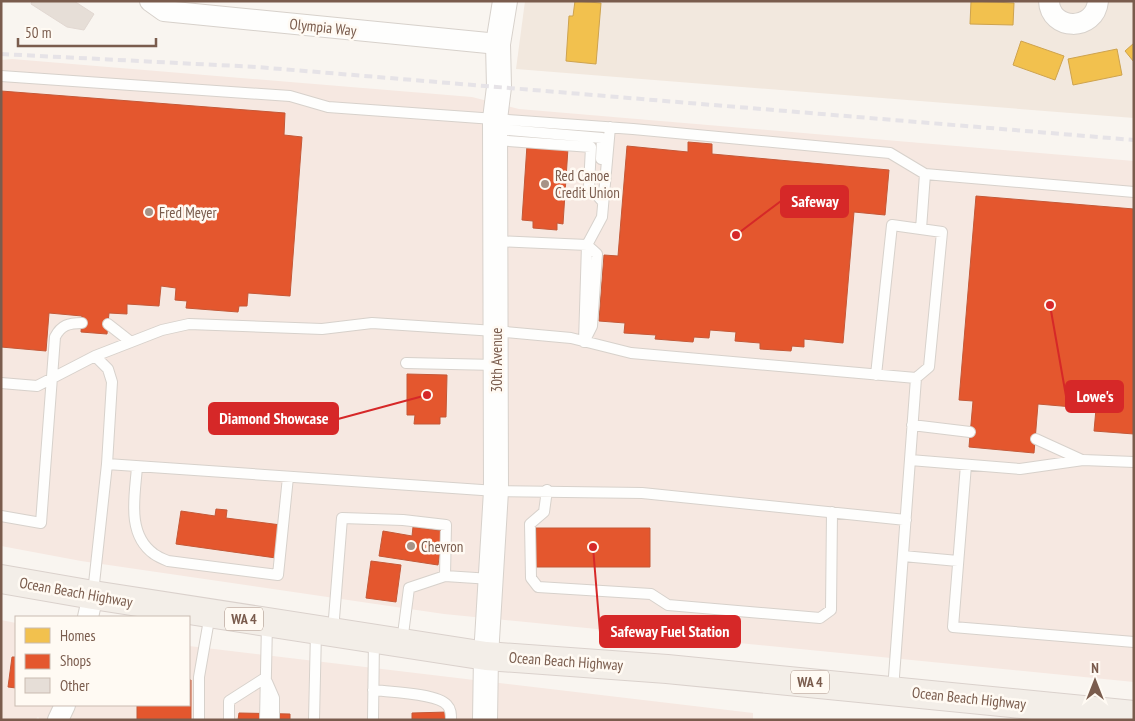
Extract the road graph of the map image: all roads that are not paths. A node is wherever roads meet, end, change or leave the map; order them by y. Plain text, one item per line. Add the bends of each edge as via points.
1 (150, 1) edge
2 (505, 1) edge
3 (1049, 1) edge
4 (1098, 1) edge
5 (498, 44) junction
6 (1, 76) edge
7 (610, 127) junction
8 (495, 129) junction
9 (925, 174) junction
10 (1134, 192) edge
11 (603, 202) junction
12 (921, 229) junction
13 (496, 241) junction
14 (587, 244) junction
15 (82, 323) dead end
16 (108, 324) dead end
17 (496, 332) junction
18 (131, 342) junction
19 (584, 342) junction
20 (95, 356) junction
21 (406, 363) dead end
22 (496, 365) junction
23 (876, 375) junction
24 (52, 378) junction
25 (916, 378) junction
26 (1, 383) edge
27 (912, 425) junction
28 (970, 432) dead end
29 (1036, 438) dead end
30 (910, 460) junction
31 (1083, 460) junction
32 (1134, 462) edge
33 (107, 464) junction
34 (966, 465) junction
35 (137, 467) junction
36 (288, 477) junction
37 (547, 490) junction
38 (496, 491) junction
39 (832, 512) junction
40 (1, 516) edge
41 (906, 520) junction
42 (903, 556) junction
43 (958, 561) junction
44 (445, 576) junction
45 (491, 578) junction
46 (1, 579) edge
47 (91, 606) edge
48 (210, 613) junction
49 (267, 622) junction
50 (324, 631) junction
51 (374, 638) junction
52 (1134, 642) edge
53 (402, 643) junction
54 (486, 656) junction
55 (266, 678) junction
56 (373, 690) junction
57 (893, 690) junction
58 (65, 706) edge
59 (1134, 715) edge
60 (58, 720) edge
61 (199, 720) edge
62 (229, 720) edge
63 (265, 720) edge
64 (274, 720) edge
65 (314, 720) edge
66 (373, 720) edge
67 (451, 720) edge
68 (485, 720) edge

1 - 5 street, Olympia Way via 164,11
2 - 5 street, 30th Avenue
3 - 4 street via 1053,14 1069,24 1088,20
5 - 8 street, 30th Avenue via 499,88
6 - 8 lane via 290,96 328,107
7 - 8 lane
7 - 9 lane via 890,153
7 - 11 lane
8 - 11 lane via 591,147 589,186
8 - 13 street, 30th Avenue
9 - 10 lane
9 - 12 lane
11 - 14 lane via 602,217
12 - 23 lane via 892,225
12 - 25 lane via 942,232 929,367
13 - 14 lane
13 - 17 street, 30th Avenue
14 - 19 lane
15 - 24 lane via 70,323 58,331
16 - 18 lane
17 - 18 lane via 372,323 322,329 188,324
17 - 19 lane via 571,338
17 - 22 street, 30th Avenue
18 - 20 lane
19 - 23 lane via 631,353
20 - 24 lane
20 - 33 lane via 108,369 112,382
21 - 22 lane
22 - 38 street, 30th Avenue
23 - 25 lane
24 - 26 lane via 37,386
24 - 40 lane via 40,523
25 - 27 lane
27 - 28 lane
27 - 30 lane
29 - 31 lane
30 - 34 lane
30 - 41 lane
31 - 32 lane
31 - 34 lane via 1020,469
33 - 35 lane
33 - 47 lane
34 - 43 lane
35 - 36 lane
35 - 36 lane via 136,528 142,542 154,554 168,561 278,576
36 - 38 lane
37 - 38 lane
37 - 39 lane via 642,492
37 - 39 lane via 544,512 530,524 531,578 538,587 651,594 668,605 820,618 831,610
38 - 45 street, 30th Avenue
39 - 41 lane
41 - 42 lane
42 - 43 lane
42 - 57 lane
43 - 52 lane via 953,627
44 - 45 lane
44 - 50 lane via 446,524 342,518
44 - 53 lane via 409,588
45 - 54 street, 30th Avenue
46 - 47 main road, Ocean Beach Highway / WA 4
47 - 48 main road, Ocean Beach Highway / WA 4
48 - 49 main road, Ocean Beach Highway / WA 4
48 - 61 lane via 199,677
49 - 50 main road, Ocean Beach Highway / WA 4
49 - 55 lane
50 - 51 main road, Ocean Beach Highway / WA 4
50 - 65 lane
51 - 53 main road, Ocean Beach Highway / WA 4
51 - 56 lane
53 - 54 main road, Ocean Beach Highway / WA 4
54 - 57 main road, Ocean Beach Highway / WA 4
54 - 68 street, 30th Avenue
55 - 62 lane via 229,701
55 - 63 lane
55 - 64 lane via 274,698
56 - 66 lane
56 - 67 lane via 439,699 448,705
57 - 59 main road, Ocean Beach Highway / WA 4
58 - 60 street

